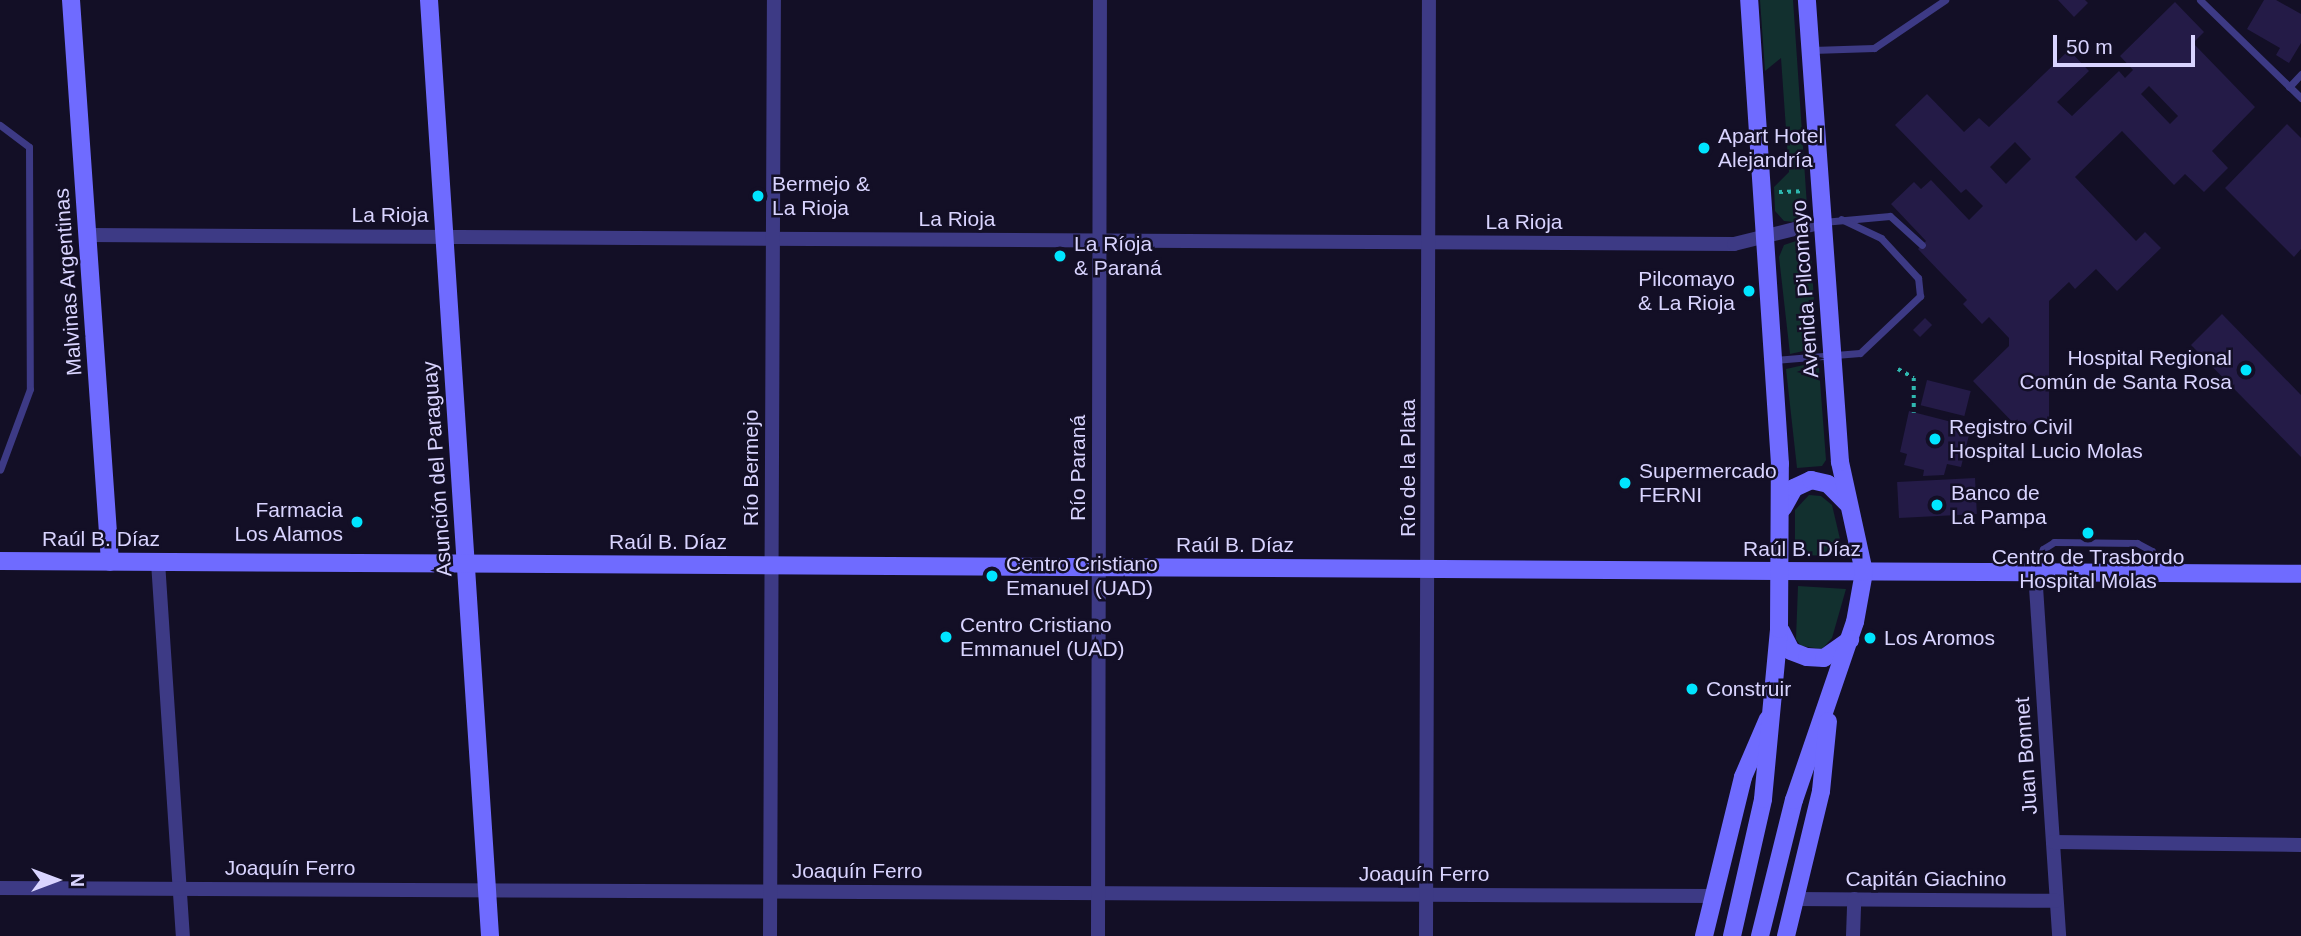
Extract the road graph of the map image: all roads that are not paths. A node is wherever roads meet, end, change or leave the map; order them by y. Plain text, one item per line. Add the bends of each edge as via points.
1 (71, 0) edge
2 (429, 0) edge
3 (774, 0) edge
4 (1100, 0) edge
5 (1429, 0) edge
6 (1749, 0) edge
7 (1807, 0) edge
8 (1945, 0) edge
9 (2200, 0) edge
10 (1811, 50) junction
11 (2301, 74) edge
12 (2289, 87) junction
13 (2301, 98) edge
14 (0, 125) edge
15 (1841, 219) junction
16 (1823, 222) junction
17 (87, 235) junction
18 (444, 237) junction
19 (773, 239) junction
20 (1765, 240) junction
21 (1100, 241) junction
22 (1429, 243) junction
23 (1922, 245) dead end
24 (1832, 356) junction
25 (1773, 360) junction
26 (0, 470) edge
27 (1849, 506) junction
28 (1781, 515) junction
29 (0, 561) edge
30 (110, 562) junction
31 (158, 562) junction
32 (466, 564) junction
33 (771, 566) junction
34 (1099, 567) junction
35 (1427, 569) junction
36 (1780, 571) junction
37 (1864, 572) junction
38 (2035, 572) junction
39 (2160, 573) junction
40 (2301, 574) edge
41 (1780, 629) junction
42 (1850, 640) junction
43 (1831, 694) junction
44 (1774, 706) junction
45 (2053, 842) junction
46 (2301, 845) edge
47 (0, 888) edge
48 (180, 889) junction
49 (487, 890) junction
50 (770, 892) junction
51 (1098, 893) junction
52 (1426, 895) junction
53 (1714, 896) junction
54 (1795, 899) junction
55 (1854, 899) junction
56 (2056, 901) junction
57 (183, 936) edge
58 (490, 936) edge
59 (770, 936) edge
60 (1098, 936) edge
61 (1426, 936) edge
62 (1704, 936) edge
63 (1732, 936) edge
64 (1760, 936) edge
65 (1786, 936) edge
66 (1853, 936) edge
67 (2059, 936) edge

1 - 17 main road, Malvinas Argentinas
2 - 18 main road, Asunción del Paraguay
3 - 19 street, Río Bermejo
4 - 21 street, Río Paraná
5 - 22 street, Río de la Plata
6 - 20 main road, Avenida Pilcomayo
7 - 10 main road, Avenida Pilcomayo
8 - 10 lane via 1874,48
9 - 12 lane
10 - 16 main road, Avenida Pilcomayo
11 - 12 lane
12 - 13 lane
14 - 26 lane via 29,147 30,389
15 - 16 lane
15 - 23 lane via 1890,216
15 - 24 lane via 1881,238 1916,275 1921,288 1915,302 1868,348
16 - 20 street, La Rioja
16 - 24 main road, Avenida Pilcomayo
17 - 18 street, La Rioja
17 - 30 main road, Malvinas Argentinas
18 - 19 street, La Rioja
18 - 32 main road, Asunción del Paraguay
19 - 21 street, La Rioja
19 - 33 street, Río Bermejo
20 - 22 street, La Rioja
20 - 25 main road, Avenida Pilcomayo
21 - 22 street, La Rioja
21 - 34 street, Río Paraná
22 - 35 street, Río de la Plata
24 - 25 lane
24 - 27 main road, Avenida Pilcomayo
25 - 28 main road, Avenida Pilcomayo
27 - 28 main road via 1828,484 1807,481 1790,491
27 - 37 main road, Avenida Pilcomayo
28 - 36 main road, Avenida Pilcomayo
29 - 30 main road, Raúl B. Díaz
30 - 31 main road, Raúl B. Díaz
31 - 32 main road, Raúl B. Díaz
31 - 48 street
32 - 33 main road, Raúl B. Díaz
32 - 49 main road, Asunción del Paraguay
33 - 34 main road, Raúl B. Díaz
33 - 50 street, Río Bermejo
34 - 35 main road, Raúl B. Díaz
34 - 51 street, Río Paraná
35 - 36 main road, Raúl B. Díaz
35 - 52 street, Río de la Plata
36 - 37 main road, Raúl B. Díaz
36 - 41 main road, Avenida Pilcomayo
37 - 38 main road, Raúl B. Díaz
37 - 42 main road
38 - 39 main road, Raúl B. Díaz
38 - 39 lane via 2043,549 2057,542 2141,543 2151,551
38 - 45 street, Juan Bonnet
39 - 40 main road, Raúl B. Díaz
41 - 42 main road via 1791,651 1807,657 1824,658
41 - 44 main road, Avenida Pilcomayo
42 - 43 main road
43 - 54 main road via 1821,791
43 - 64 main road via 1789,818
44 - 53 main road via 1743,777
44 - 63 main road, Avenida Pilcomayo via 1761,815
45 - 46 street
45 - 56 street, Juan Bonnet
47 - 48 street, Joaquín Ferro
48 - 49 street, Joaquín Ferro
48 - 57 street
49 - 50 street, Joaquín Ferro
49 - 58 main road, Asunción del Paraguay
50 - 51 street, Joaquín Ferro
50 - 59 street, Río Bermejo
51 - 52 street, Joaquín Ferro
51 - 60 street, Río Paraná
52 - 53 street, Joaquín Ferro
52 - 61 street, Río de la Plata
53 - 62 main road
54 - 55 street, Capitán Giachino
54 - 65 main road
55 - 56 street, Capitán Giachino
55 - 66 street
56 - 67 street, Juan Bonnet

